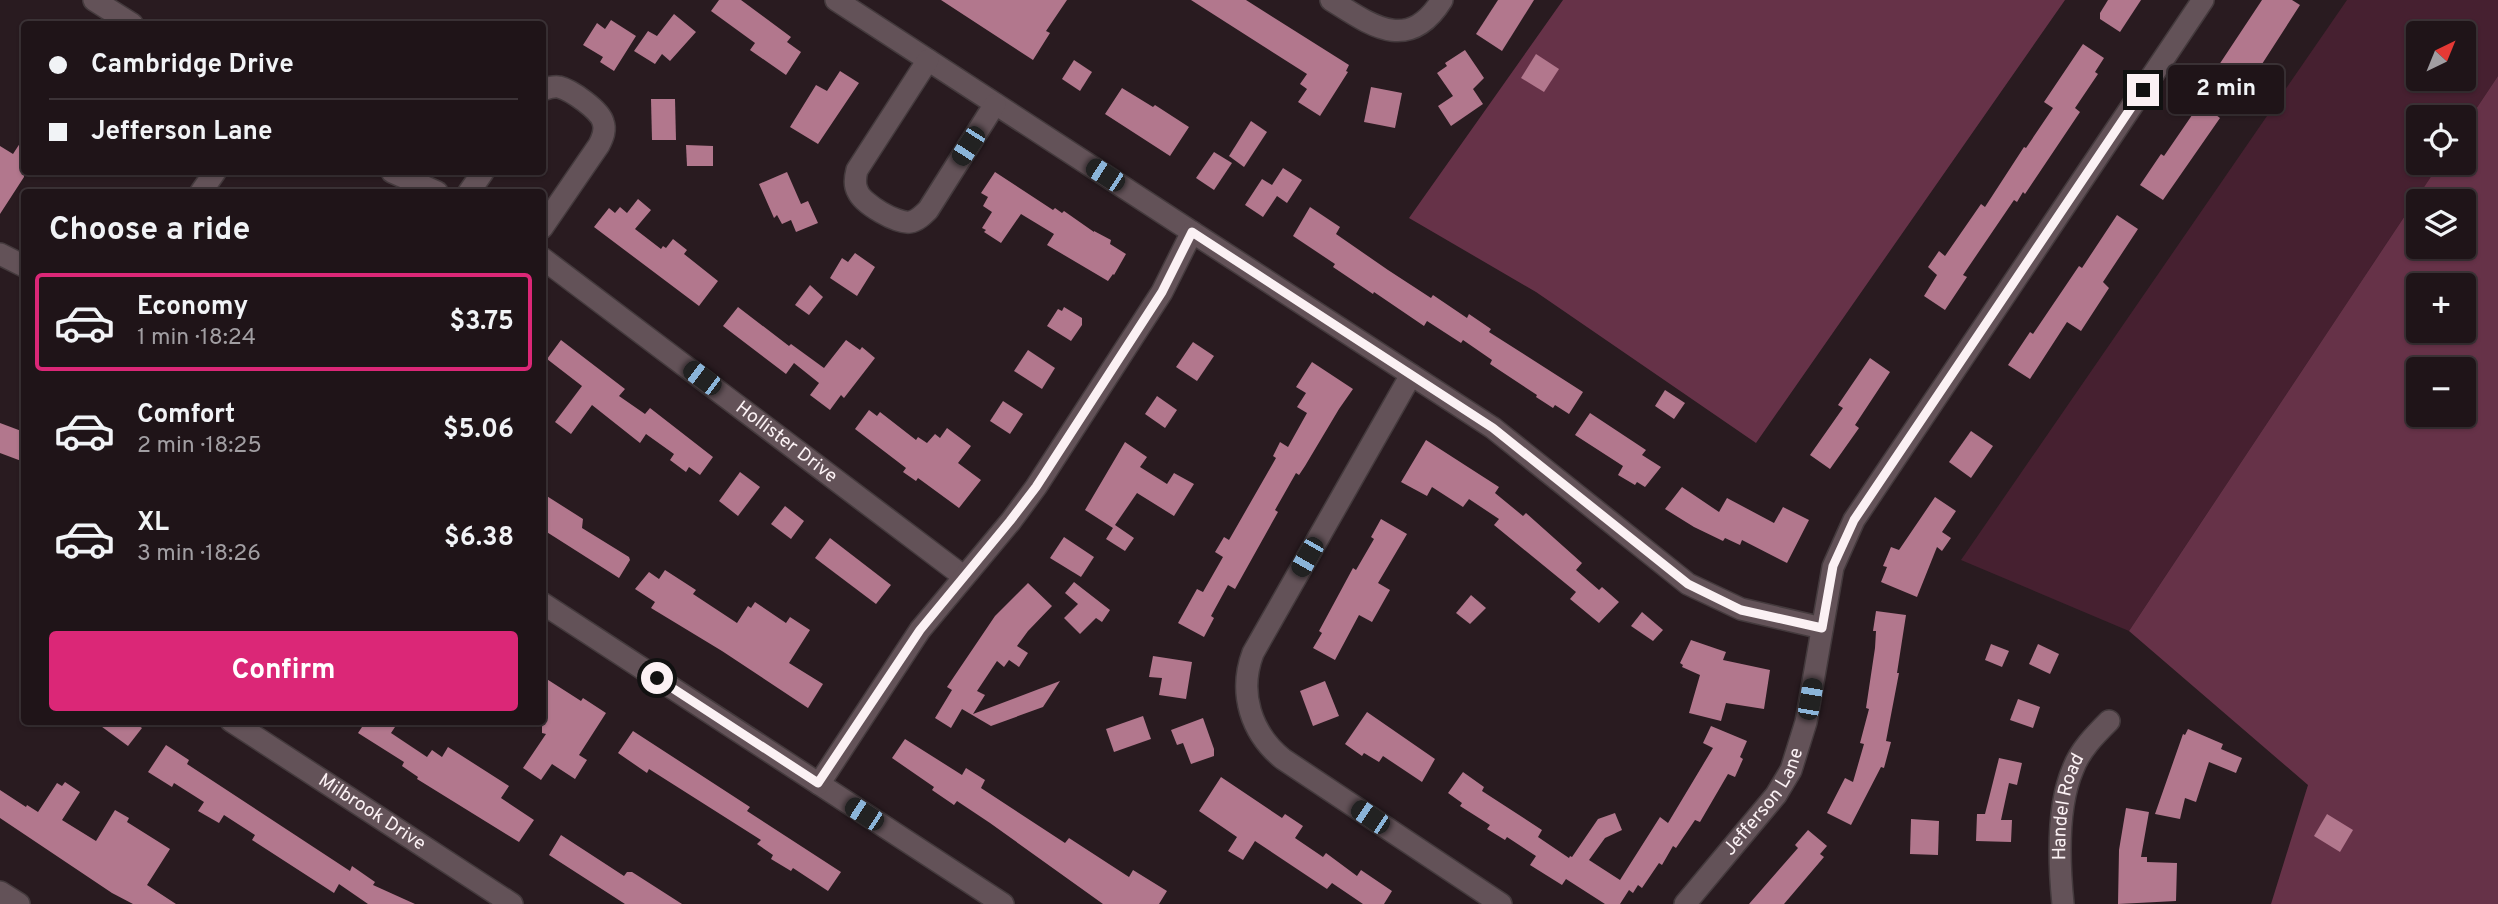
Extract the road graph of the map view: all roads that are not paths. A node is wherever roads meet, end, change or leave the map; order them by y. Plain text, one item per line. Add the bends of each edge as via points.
1 (94, 0) edge
2 (836, 0) edge
3 (1331, 0) edge
4 (1442, 0) edge
5 (2203, 0) edge
6 (127, 21) edge
7 (928, 60) junction
8 (546, 89) edge
9 (995, 104) junction
10 (399, 175) edge
11 (430, 189) edge
12 (546, 222) edge
13 (1192, 232) junction
14 (0, 254) edge
15 (546, 261) edge
16 (21, 264) edge
17 (1411, 375) junction
18 (963, 576) junction
19 (546, 606) edge
20 (1822, 628) junction
21 (2109, 721) dead end
22 (237, 725) edge
23 (818, 783) junction
24 (0, 892) edge
25 (19, 904) edge
26 (512, 904) edge
27 (1003, 904) edge
28 (1501, 904) edge
29 (1685, 904) edge
30 (2063, 904) edge

1 - 6 street
2 - 7 street
3 - 4 street via 1372,26 1396,32 1419,26
5 - 20 street, Jefferson Lane via 1854,520 1833,566
7 - 9 street
7 - 9 street via 858,170 857,190 867,202 897,221 920,217
8 - 12 street via 570,92 597,111 604,129 599,145
9 - 13 street
10 - 11 street
13 - 17 street
13 - 18 street via 1162,292 1036,487
14 - 16 street
15 - 18 street, Hollister Drive
17 - 20 street via 1507,438 1688,584 1741,610
17 - 28 street via 1253,653 1247,675 1248,704 1260,734 1283,759
18 - 23 street via 920,630
19 - 23 street
20 - 29 street, Jefferson Lane via 1806,722 1791,770 1776,795
21 - 30 street, Handel Road via 2081,754 2070,777 2062,832
22 - 26 street, Milbrook Drive
23 - 27 street
24 - 25 street

